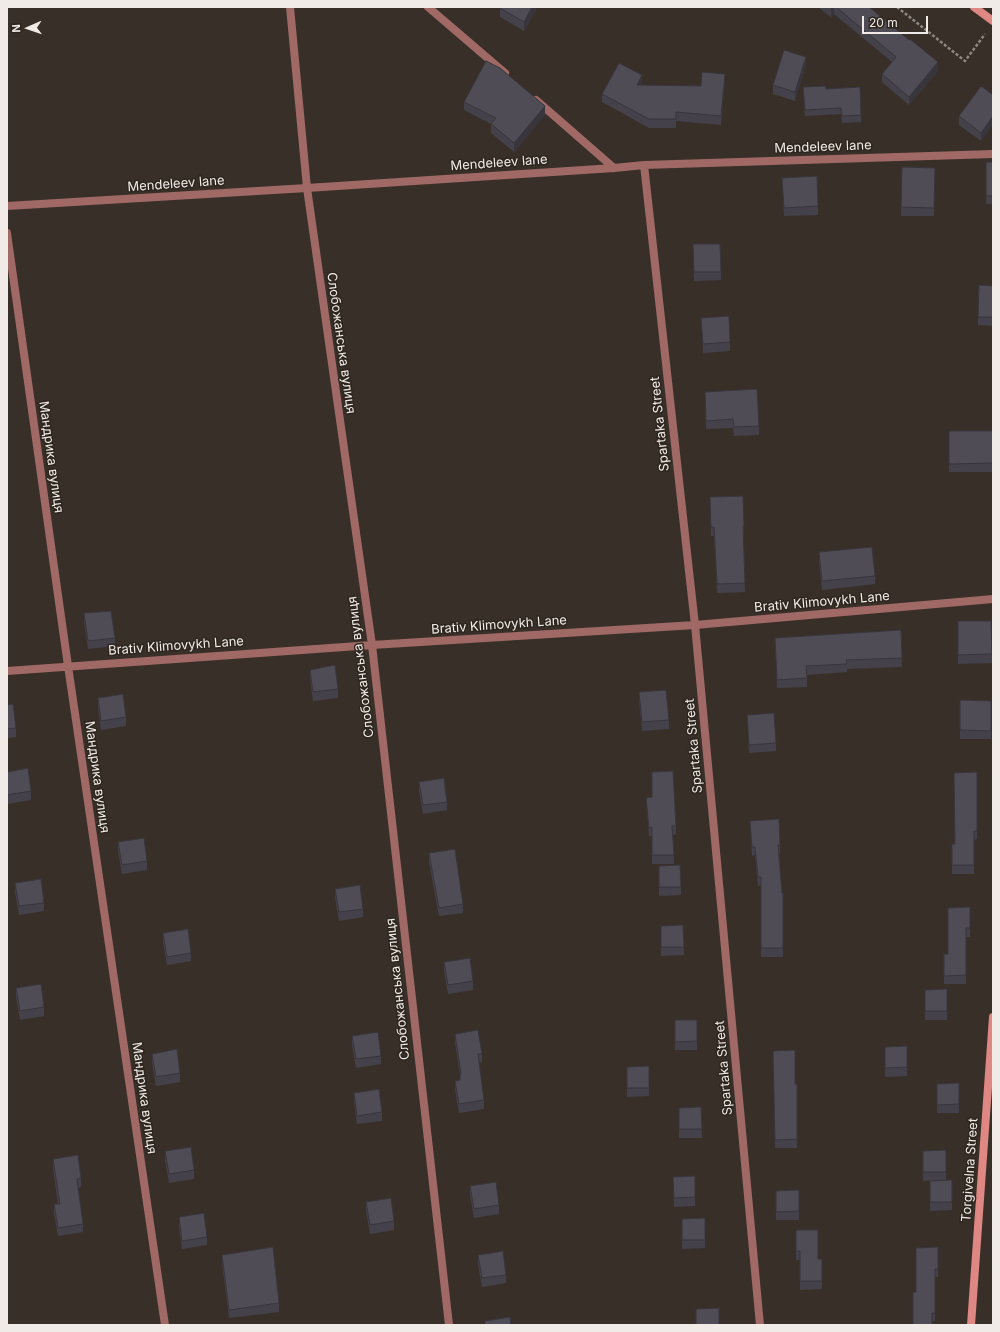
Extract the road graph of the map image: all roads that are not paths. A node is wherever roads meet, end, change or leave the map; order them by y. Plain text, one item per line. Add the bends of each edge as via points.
1 (290, 7) edge
2 (428, 7) edge
3 (974, 7) edge
4 (993, 21) edge
5 (512, 80) edge
6 (530, 95) edge
7 (993, 154) edge
8 (644, 165) junction
9 (614, 168) junction
10 (307, 188) junction
11 (7, 206) edge
12 (7, 233) edge
13 (993, 599) edge
14 (695, 625) junction
15 (372, 645) junction
16 (68, 666) junction
17 (7, 671) edge
18 (993, 1017) edge
19 (165, 1325) edge
20 (449, 1325) edge
21 (760, 1325) edge
22 (971, 1325) edge

1 - 10 street, Слобожанська вулиця
2 - 5 street
3 - 4 street
6 - 9 street
7 - 8 street, Mendeleev lane
8 - 9 street, Mendeleev lane
8 - 14 street, Spartaka Street
9 - 10 street, Mendeleev lane
10 - 11 street, Mendeleev lane
10 - 15 street, Слобожанська вулиця
12 - 16 street, Мандрика вулиця
13 - 14 street, Brativ Klimovykh Lane
14 - 15 street, Brativ Klimovykh Lane
14 - 21 street, Spartaka Street
15 - 16 street, Brativ Klimovykh Lane
15 - 20 street, Слобожанська вулиця
16 - 17 street, Brativ Klimovykh Lane
16 - 19 street, Мандрика вулиця
18 - 22 street, Torgivelna Street

